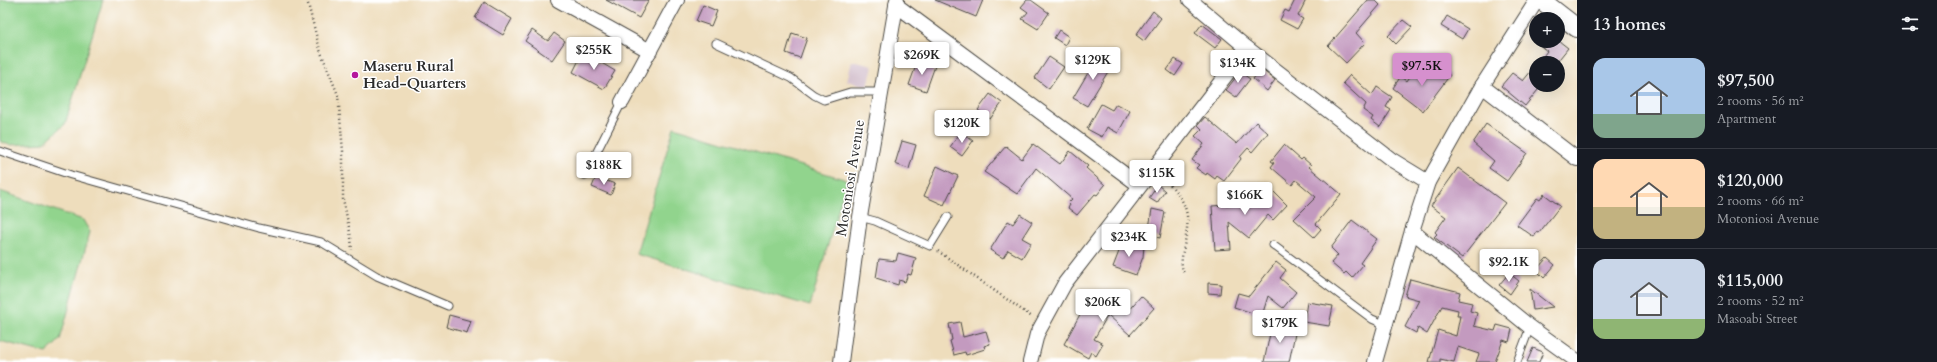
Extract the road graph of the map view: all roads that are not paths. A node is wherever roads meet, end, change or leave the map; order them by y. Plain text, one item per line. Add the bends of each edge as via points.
1 (558, 0) edge
2 (677, 0) edge
3 (1190, 0) edge
4 (1537, 0) edge
5 (1541, 0) edge
6 (896, 2) edge
7 (1577, 28) edge
8 (716, 43) dead end
9 (1248, 48) junction
10 (650, 51) junction
11 (1482, 86) junction
12 (880, 92) junction
13 (622, 102) joint
14 (0, 151) edge
15 (1577, 159) edge
16 (585, 175) dead end
17 (1428, 182) junction
18 (1139, 185) junction
19 (860, 217) junction
20 (948, 217) dead end
21 (1412, 231) junction
22 (1273, 246) dead end
23 (448, 306) dead end
24 (1386, 325) junction
25 (1530, 327) junction
26 (841, 362) edge
27 (1030, 362) edge
28 (1375, 362) edge
29 (1517, 362) edge
30 (1577, 362) edge

1 - 10 street
2 - 10 street
3 - 9 street
4 - 11 street
5 - 7 street
6 - 12 street, Motoniosi Avenue
6 - 18 street
8 - 12 lane via 791,78 824,100 850,92
9 - 17 street via 1392,160
9 - 18 street
10 - 13 street
11 - 15 street
11 - 17 street
12 - 19 street, Motoniosi Avenue
13 - 16 lane
14 - 23 lane via 64,173 259,228 321,242 377,276
17 - 21 street
18 - 27 street via 1064,283 1036,334
19 - 20 lane via 875,221 930,246
19 - 26 street, Motoniosi Avenue
21 - 24 street
21 - 25 street
22 - 24 lane via 1372,319
24 - 28 street
25 - 29 lane
25 - 30 street

